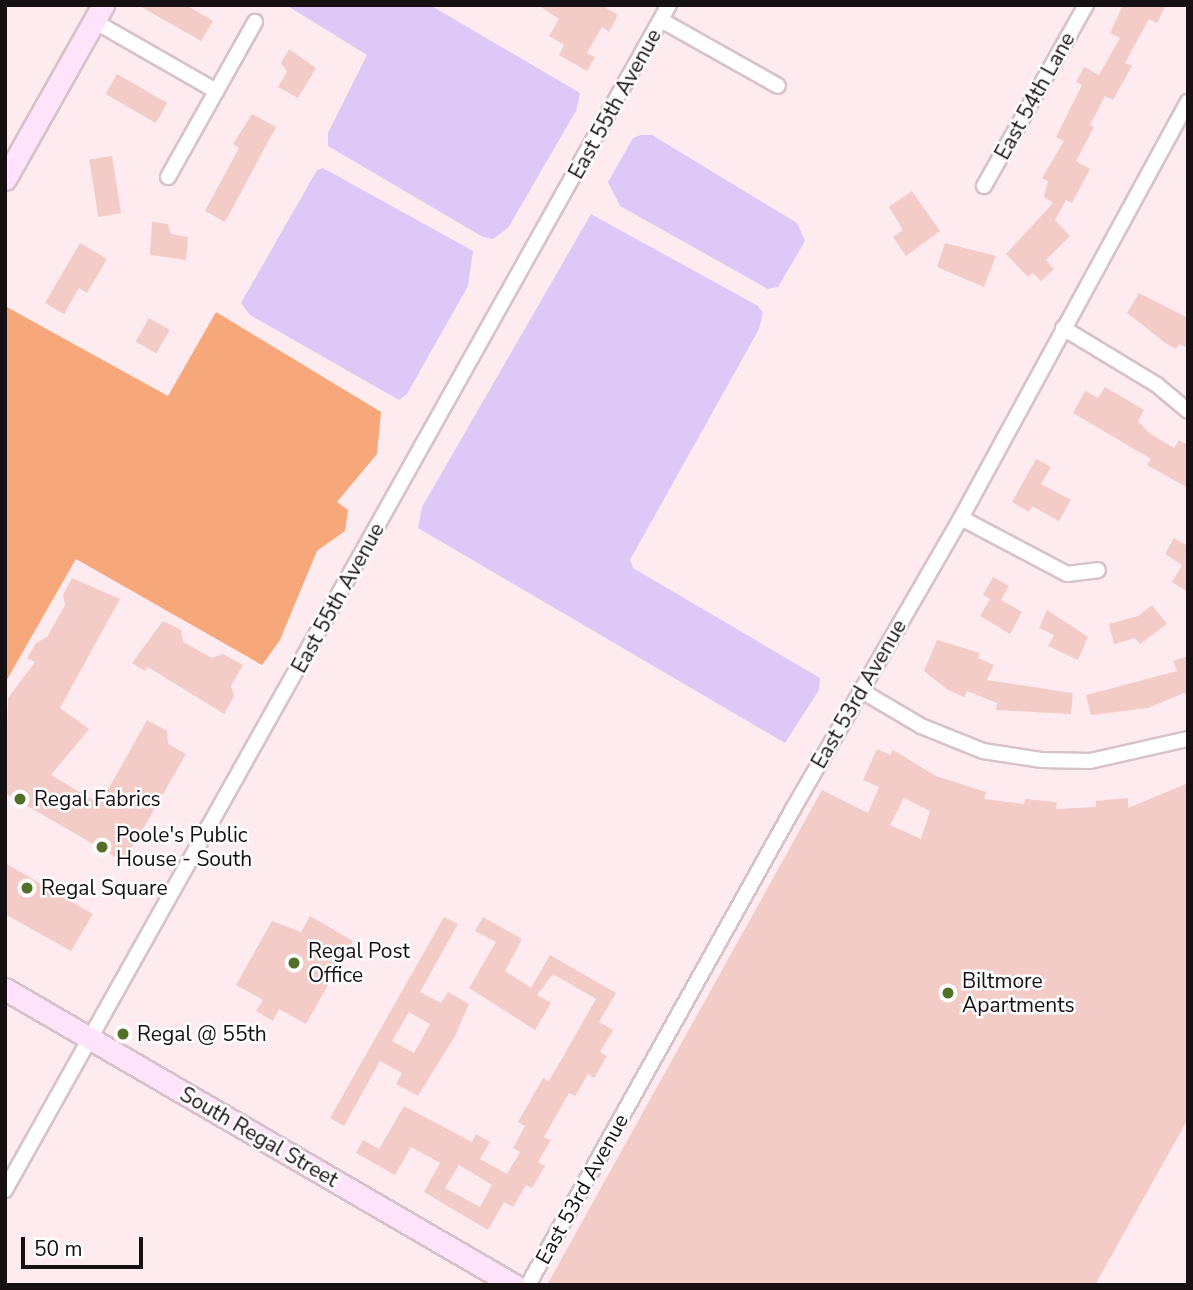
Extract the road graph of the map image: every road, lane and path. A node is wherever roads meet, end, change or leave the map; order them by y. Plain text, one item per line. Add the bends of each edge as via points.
1 (669, 5) edge
2 (1086, 5) edge
3 (98, 13) edge
4 (661, 20) junction
5 (256, 22) dead end
6 (778, 86) dead end
7 (216, 91) junction
8 (1188, 102) edge
9 (1184, 118) edge
10 (168, 177) dead end
11 (5, 179) edge
12 (984, 186) dead end
13 (1063, 328) junction
14 (1188, 411) edge
15 (961, 517) junction
16 (1098, 570) dead end
17 (860, 690) junction
18 (1188, 738) edge
19 (5, 989) edge
20 (91, 1040) junction
21 (5, 1190) edge
22 (514, 1285) edge
23 (528, 1285) edge

1 - 4 street, East 55th Avenue
2 - 12 street, East 54th Lane
3 - 7 street
3 - 11 main road
4 - 6 street
4 - 20 street, East 55th Avenue
5 - 7 street
7 - 10 street
8 - 9 street, East 53rd Avenue
9 - 13 street, East 53rd Avenue
13 - 14 street via 1157,385
13 - 15 street, East 53rd Avenue
15 - 16 street via 1067,574
15 - 17 street, East 53rd Avenue
17 - 18 street via 922,726 984,751 1042,760 1090,761
17 - 23 street, East 53rd Avenue
19 - 20 main road, South Regal Street
20 - 21 street, East 55th Avenue
20 - 22 main road, South Regal Street

